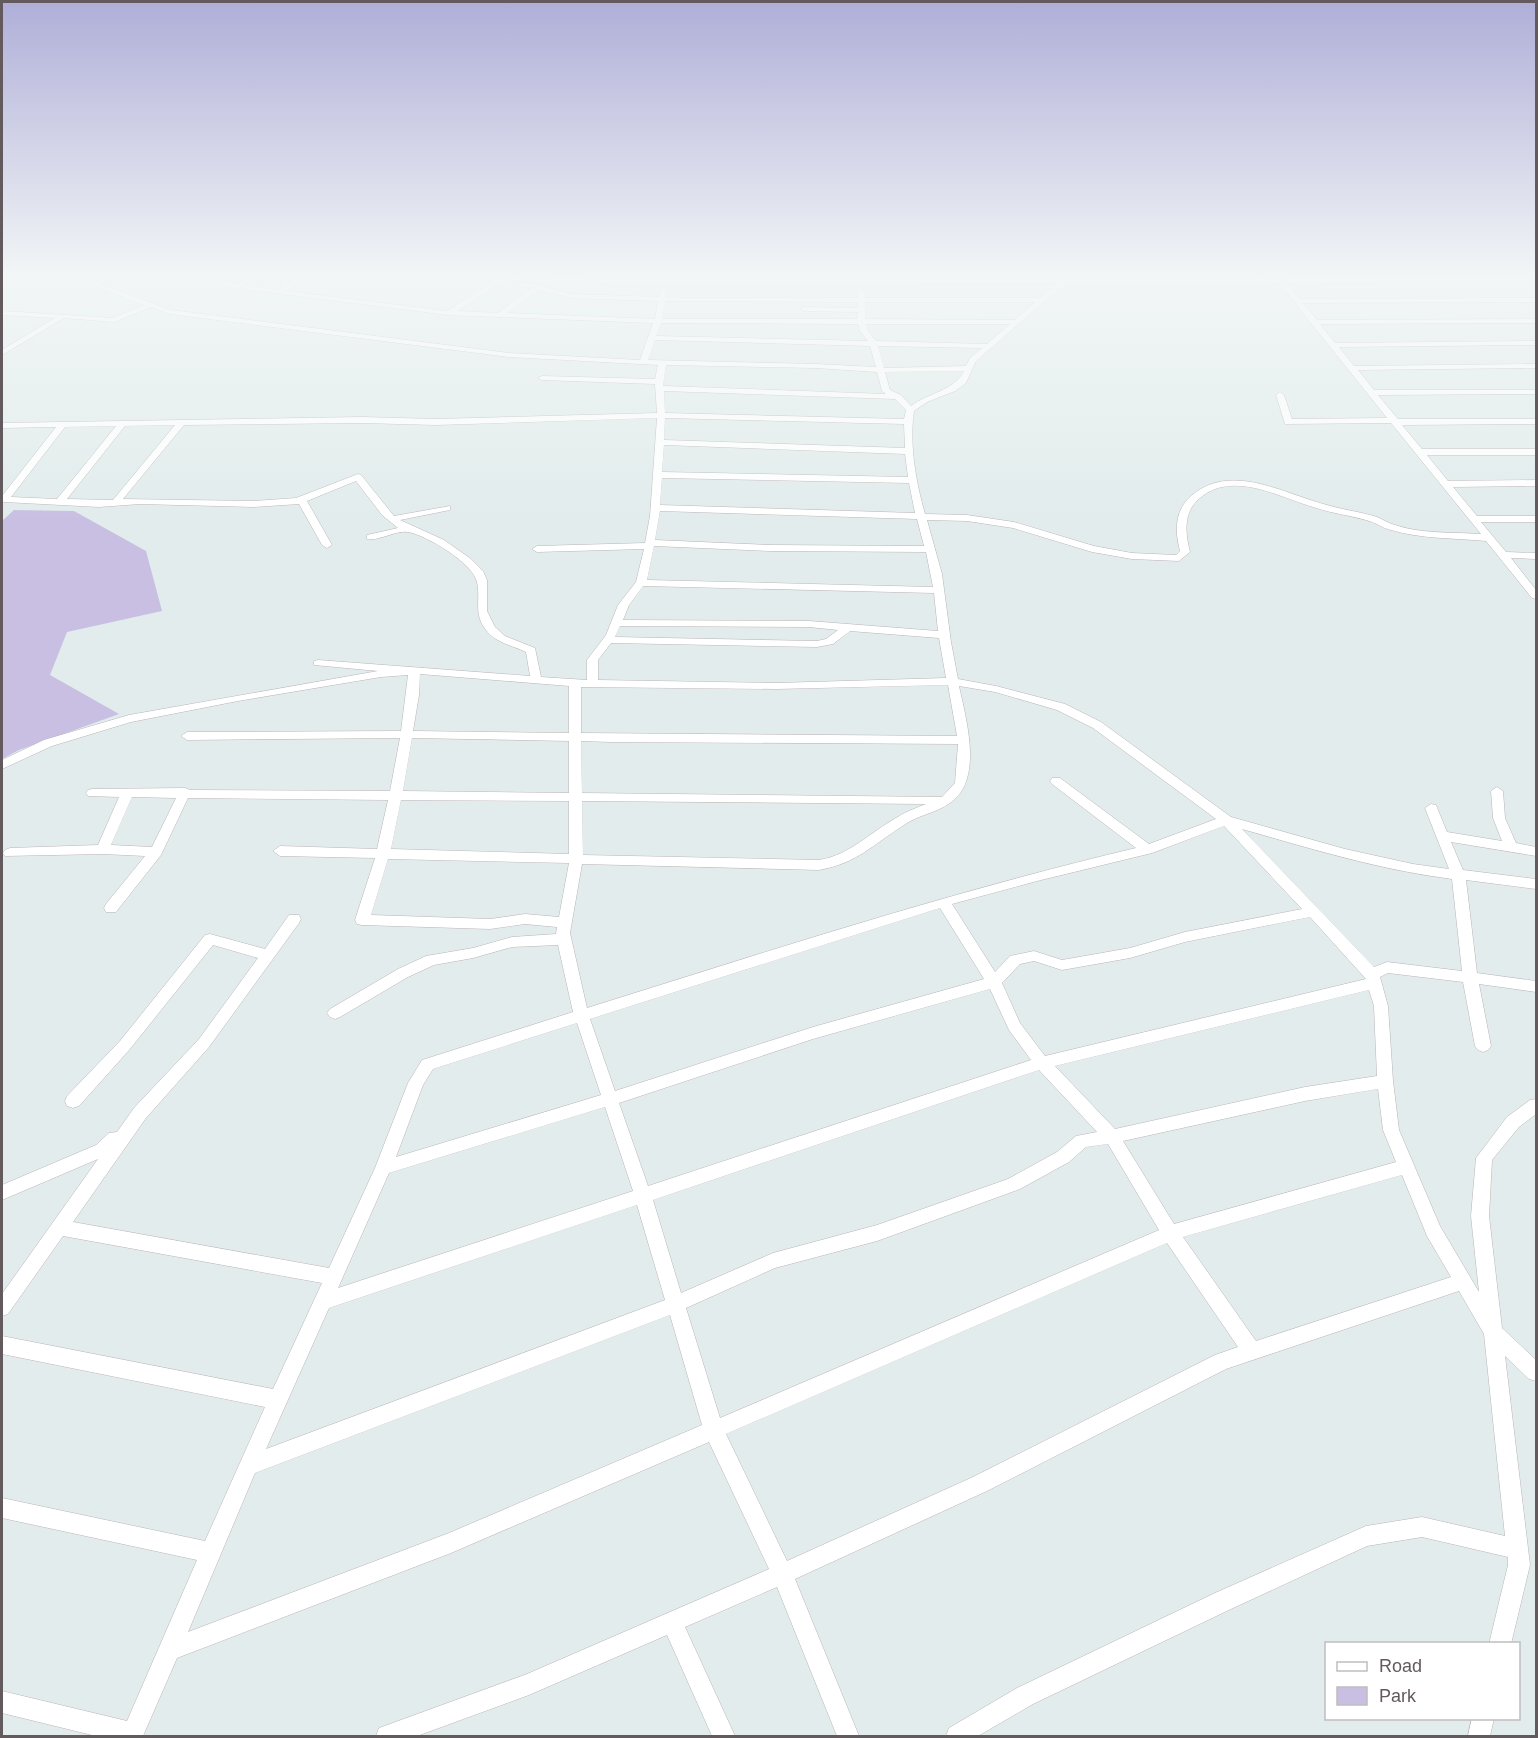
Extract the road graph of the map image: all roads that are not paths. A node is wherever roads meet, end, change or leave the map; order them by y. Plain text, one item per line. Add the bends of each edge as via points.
1 (573, 357) edge
2 (646, 357) edge
3 (878, 357) edge
4 (976, 357) edge
5 (1343, 357) edge
6 (644, 362) junction
7 (662, 362) junction
8 (1536, 366) edge
9 (968, 368) junction
10 (1352, 368) junction
11 (881, 370) junction
12 (542, 378) dead end
13 (659, 385) junction
14 (1536, 392) edge
15 (1371, 393) junction
16 (1280, 395) dead end
17 (897, 397) junction
18 (924, 400) junction
19 (661, 415) junction
20 (909, 416) junction
21 (1394, 421) junction
22 (1536, 421) edge
23 (181, 423) junction
24 (2, 425) edge
25 (62, 425) junction
26 (121, 425) junction
27 (659, 442) junction
28 (910, 451) junction
29 (1420, 452) junction
30 (1536, 452) edge
31 (657, 475) junction
32 (914, 480) junction
33 (1536, 483) edge
34 (1446, 484) junction
35 (3, 499) edge
36 (302, 500) junction
37 (116, 502) junction
38 (59, 503) junction
39 (447, 508) dead end
40 (655, 508) junction
41 (920, 515) junction
42 (393, 519) junction
43 (1473, 519) junction
44 (1536, 519) edge
45 (408, 528) junction
46 (371, 537) dead end
47 (1489, 538) junction
48 (327, 545) dead end
49 (649, 545) junction
50 (537, 549) dead end
51 (930, 549) junction
52 (1502, 555) junction
53 (1536, 556) edge
54 (642, 583) junction
55 (939, 590) junction
56 (1536, 594) edge
57 (616, 622) junction
58 (848, 627) junction
59 (944, 635) junction
60 (607, 640) junction
61 (318, 663) dead end
62 (414, 671) junction
63 (536, 680) junction
64 (952, 681) junction
65 (575, 683) junction
66 (593, 683) junction
67 (187, 736) dead end
68 (404, 736) junction
69 (575, 736) junction
70 (963, 740) junction
71 (2, 765) edge
72 (1056, 781) dead end
73 (1497, 791) dead end
74 (92, 792) dead end
75 (128, 792) junction
76 (185, 792) junction
77 (396, 794) junction
78 (575, 796) junction
79 (946, 800) junction
80 (1431, 808) dead end
81 (1226, 820) junction
82 (1442, 836) junction
83 (1511, 847) junction
84 (103, 849) junction
85 (280, 850) dead end
86 (1148, 850) junction
87 (1536, 851) edge
88 (156, 852) junction
89 (10, 854) dead end
90 (383, 854) junction
91 (576, 859) junction
92 (1459, 877) junction
93 (1536, 885) edge
94 (943, 902) junction
95 (111, 908) dead end
96 (1311, 912) junction
97 (294, 920) dead end
98 (565, 922) junction
99 (565, 939) junction
100 (268, 955) junction
101 (1373, 978) junction
102 (1470, 978) junction
103 (994, 982) junction
104 (1536, 986) edge
105 (335, 1013) dead end
106 (581, 1014) junction
107 (1483, 1046) dead end
108 (1042, 1063) junction
109 (1385, 1080) junction
110 (610, 1099) junction
111 (73, 1101) dead end
112 (1536, 1105) edge
113 (131, 1125) junction
114 (1112, 1137) junction
115 (1407, 1167) junction
116 (383, 1168) junction
117 (2, 1193) edge
118 (643, 1196) junction
119 (58, 1227) junction
120 (1170, 1233) junction
121 (333, 1277) junction
122 (1463, 1281) junction
123 (322, 1302) junction
124 (676, 1304) junction
125 (2, 1308) edge
126 (1492, 1332) junction
127 (2, 1345) edge
128 (1252, 1351) junction
129 (1536, 1372) edge
130 (278, 1400) junction
131 (714, 1431) junction
132 (248, 1466) junction
133 (2, 1508) edge
134 (1517, 1549) junction
135 (211, 1553) junction
136 (782, 1574) junction
137 (672, 1622) junction
138 (1500, 1642) edge
139 (171, 1649) junction
140 (2, 1702) edge
141 (1483, 1720) edge
142 (132, 1735) edge
143 (387, 1737) edge
144 (724, 1737) edge
145 (848, 1737) edge
146 (957, 1737) edge
147 (1479, 1737) edge

1 - 6 street
2 - 6 street
3 - 11 street
4 - 9 street
5 - 10 street
6 - 7 street
7 - 11 street
7 - 13 street
8 - 10 street
9 - 11 street
9 - 18 street via 963,381 952,389
10 - 15 street
11 - 17 street via 886,391
12 - 13 street
13 - 17 street
13 - 19 street
14 - 15 street
15 - 21 street
16 - 21 street via 1288,422
17 - 18 street
17 - 20 street
18 - 20 street
19 - 20 street
19 - 23 street via 436,422
19 - 27 street
20 - 28 street
21 - 22 street
21 - 29 street
23 - 26 street
23 - 37 street
24 - 25 street
25 - 26 street
25 - 35 street
26 - 38 street
27 - 28 street
27 - 31 street
28 - 32 street
29 - 30 street
29 - 34 street
31 - 32 street
31 - 40 street
32 - 41 street
33 - 34 street
34 - 43 street
35 - 38 street
36 - 37 street via 254,504
36 - 42 street via 358,477
36 - 48 street
37 - 38 street
39 - 42 street
40 - 41 street
40 - 49 street
41 - 47 street via 1014,525 1092,549 1132,556 1179,558 1185,552 1180,533 1185,508 1194,496 1215,483 1276,491 1317,506 1377,520 1392,528
41 - 51 street
42 - 45 street
43 - 44 street
43 - 47 street
45 - 46 street
45 - 63 street via 458,553 480,574 480,606 487,625 502,639 531,650
47 - 52 street
49 - 50 street
49 - 51 street
49 - 54 street
51 - 55 street
52 - 53 street
52 - 56 street
54 - 55 street
54 - 57 street via 627,600
55 - 59 street
57 - 58 street
57 - 60 street
58 - 59 street
58 - 60 street via 829,642 817,644
59 - 64 street
60 - 66 street via 590,665
61 - 62 street
62 - 63 street
62 - 68 street
62 - 71 street via 129,719 48,743
63 - 65 street
64 - 66 street via 776,686
64 - 70 street
64 - 81 street via 1061,707 1097,725
65 - 66 street
65 - 69 street
67 - 68 street
68 - 69 street
68 - 77 street
69 - 70 street
69 - 78 street
70 - 79 street via 961,784
72 - 86 street
73 - 83 street via 1499,818
74 - 75 street
75 - 76 street
75 - 84 street
76 - 77 street
76 - 88 street
77 - 78 street
77 - 90 street
78 - 79 street
78 - 91 street
79 - 91 street via 901,820 854,854 819,865
80 - 82 street
81 - 86 street
81 - 92 street via 1345,854
81 - 96 street
82 - 83 street
82 - 92 street
83 - 87 street
84 - 88 street
84 - 89 street
85 - 90 street
86 - 94 street
88 - 95 street
90 - 91 street
90 - 98 street via 362,920
91 - 98 street
92 - 93 street
92 - 102 street
94 - 103 street
94 - 106 street
96 - 101 street
96 - 103 street via 1062,965 1034,956 1015,960
97 - 100 street
98 - 99 street
99 - 105 street via 512,942 431,960
99 - 106 street
100 - 111 street via 210,939 125,1045
100 - 113 street via 204,1043
101 - 102 street via 1387,967
101 - 108 street
101 - 109 street via 1381,1006
102 - 104 street
102 - 107 street
103 - 108 street via 1014,1026
103 - 110 street via 813,1033
106 - 110 street
106 - 116 street via 428,1064
108 - 114 street
108 - 118 street
109 - 114 street
109 - 115 street via 1391,1130
110 - 116 street
110 - 118 street
112 - 126 street via 1513,1122 1484,1158 1480,1216
113 - 117 street via 102,1150
113 - 119 street
114 - 120 street
114 - 124 street via 1082,1141 1064,1157 1014,1184 877,1233 773,1261
115 - 120 street
115 - 122 street via 1433,1230
116 - 121 street
118 - 123 street
118 - 124 street
119 - 121 street
119 - 125 street
120 - 128 street
120 - 131 street
121 - 123 street
122 - 126 street
122 - 128 street
123 - 130 street
124 - 131 street
124 - 132 street
126 - 129 street
126 - 134 street
127 - 130 street
128 - 136 street via 1222,1361 980,1484
130 - 132 street
131 - 136 street
131 - 139 street via 451,1543
132 - 135 street
133 - 135 street
134 - 138 street via 1518,1565
134 - 146 street via 1422,1527 1366,1536 1035,1691
135 - 139 street
136 - 137 street
136 - 145 street
137 - 143 street via 529,1684
137 - 144 street
139 - 142 street
140 - 142 street
141 - 147 street

